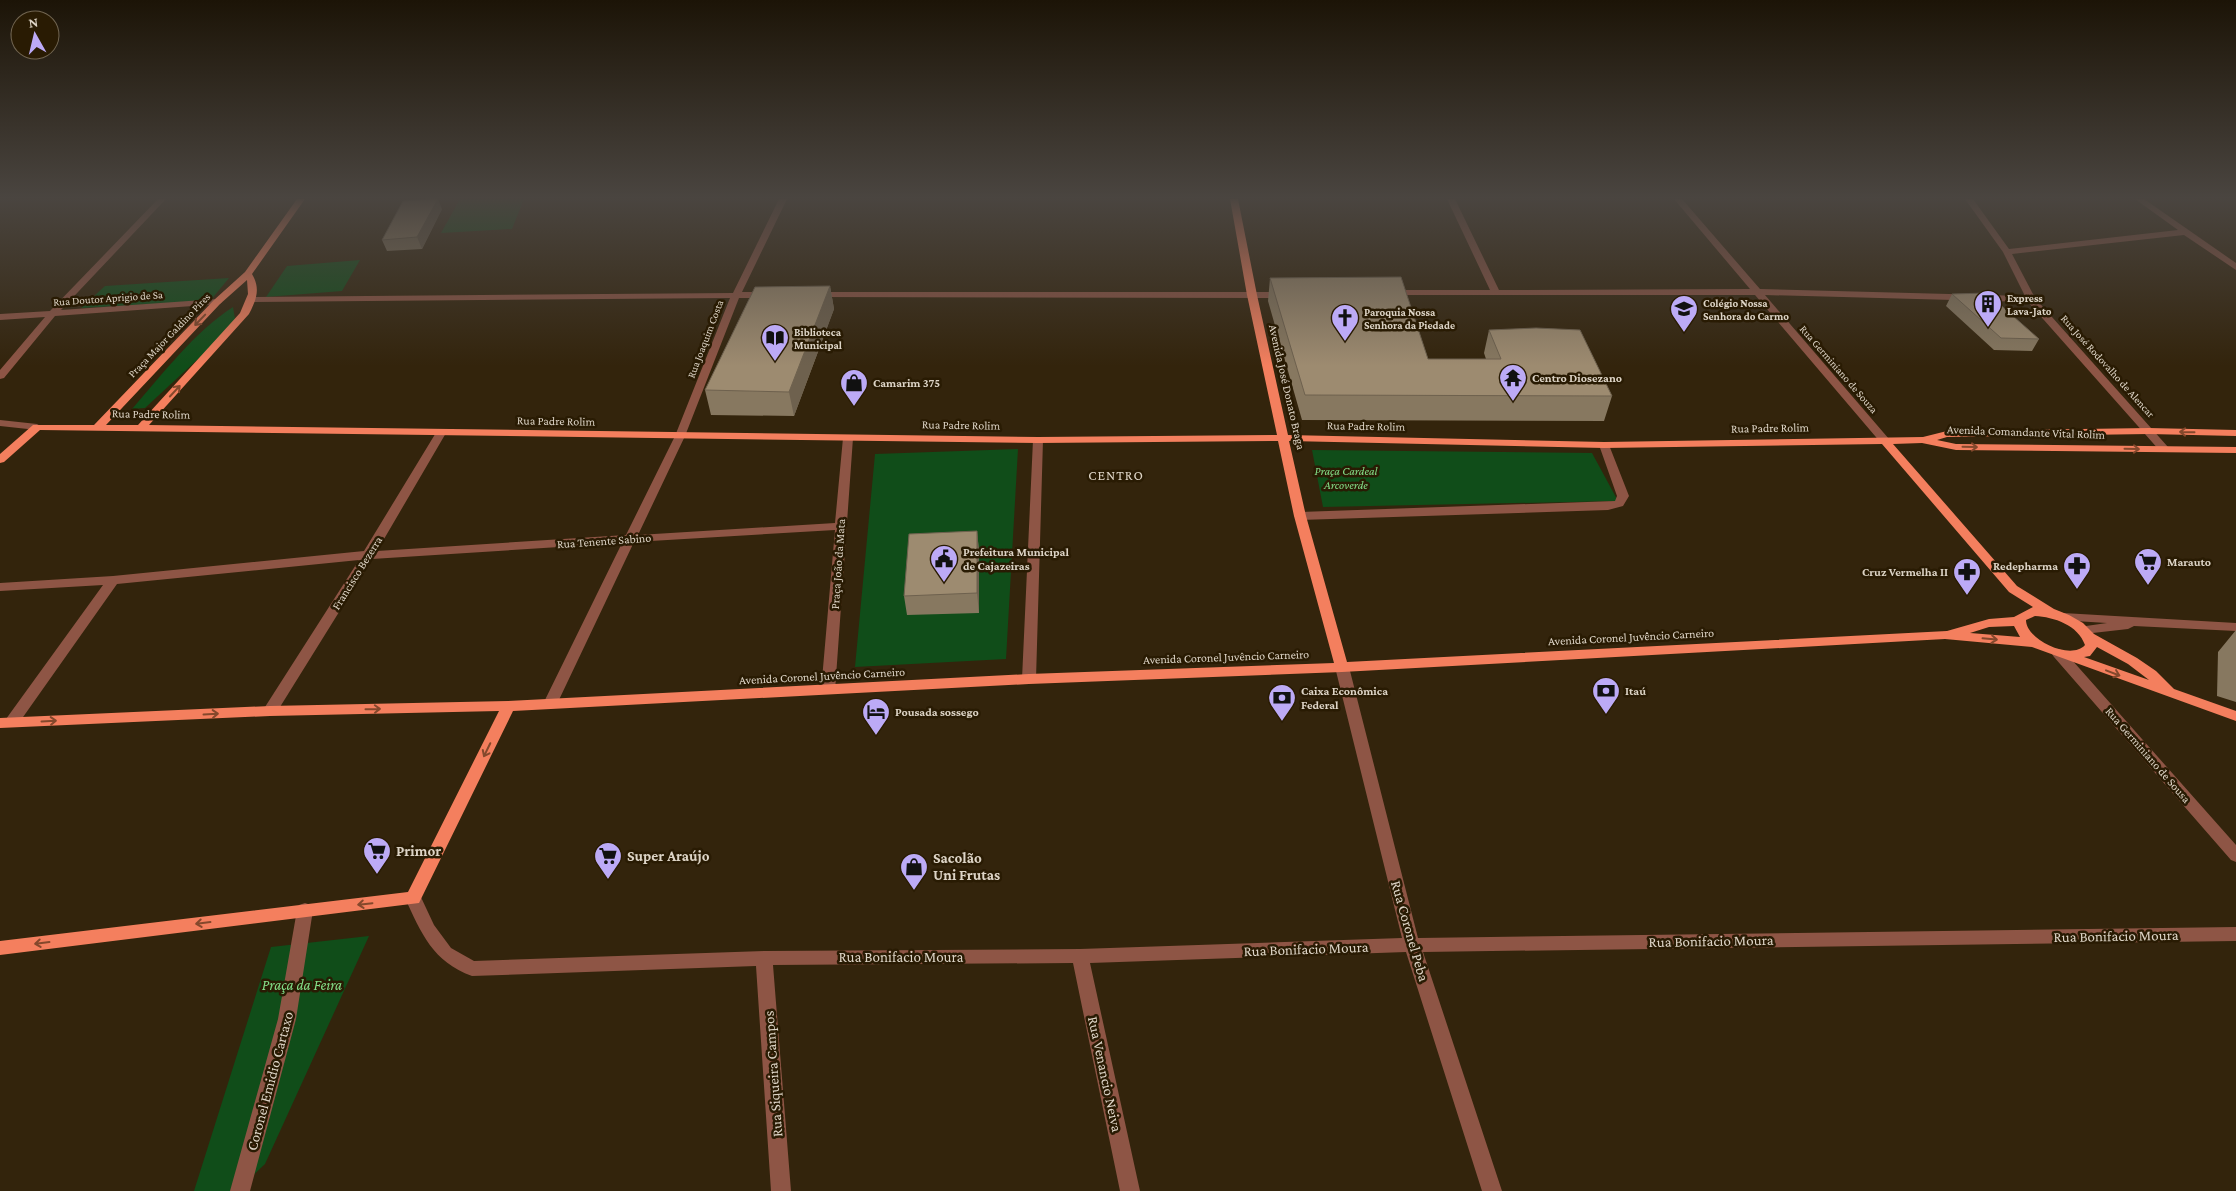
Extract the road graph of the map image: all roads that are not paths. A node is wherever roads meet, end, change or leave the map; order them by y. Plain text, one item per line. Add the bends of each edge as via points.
1 (109, 255) edge
2 (262, 255) edge
3 (756, 255) edge
4 (1244, 255) edge
5 (1477, 255) edge
6 (1726, 255) edge
7 (2009, 255) edge
8 (2218, 255) edge
9 (2236, 267) edge
10 (248, 274) junction
11 (1495, 292) junction
12 (1758, 292) junction
13 (1379, 294) edge
14 (736, 295) junction
15 (775, 295) edge
16 (805, 295) edge
17 (1252, 295) junction
18 (1291, 295) edge
19 (253, 299) junction
20 (2031, 299) junction
21 (217, 302) junction
22 (53, 313) junction
23 (0, 317) edge
24 (0, 376) edge
25 (0, 423) edge
26 (38, 427) junction
27 (98, 427) junction
28 (142, 427) junction
29 (2149, 431) junction
30 (441, 433) junction
31 (2236, 433) edge
32 (680, 436) junction
33 (848, 438) junction
34 (1285, 438) junction
35 (1038, 440) junction
36 (1885, 440) junction
37 (1922, 440) junction
38 (1604, 445) junction
39 (2164, 449) junction
40 (2236, 450) edge
41 (0, 460) edge
42 (1300, 516) junction
43 (841, 526) junction
44 (630, 539) junction
45 (368, 555) junction
46 (113, 580) junction
47 (0, 587) edge
48 (2012, 589) junction
49 (2057, 615) junction
50 (2021, 618) junction
51 (2145, 623) junction
52 (2236, 627) edge
53 (2088, 634) junction
54 (1945, 635) junction
55 (2035, 643) junction
56 (2064, 655) junction
57 (1342, 667) junction
58 (1029, 679) junction
59 (828, 691) junction
60 (2170, 694) junction
61 (550, 704) junction
62 (508, 706) junction
63 (270, 711) junction
64 (2236, 716) edge
65 (6, 723) edge
66 (2236, 856) edge
67 (413, 898) junction
68 (305, 910) junction
69 (2236, 934) edge
70 (1412, 945) junction
71 (0, 948) edge
72 (1080, 956) junction
73 (764, 958) junction
74 (240, 1191) edge
75 (781, 1191) edge
76 (1130, 1191) edge
77 (1492, 1191) edge

1 - 22 street
2 - 10 main road, Praça Major Galdino Pires
3 - 14 street, Rua Joaquim Costa
4 - 17 main road, Avenida José Donato Braga
5 - 11 street
6 - 12 street, Rua Germiniano de Souza
7 - 20 street, Rua José Rodovalho de Alencar
8 - 9 street
10 - 19 main road via 254,283
10 - 21 main road, Praça Major Galdino Pires
11 - 12 street
11 - 13 street
12 - 20 street
12 - 36 street, Rua Germiniano de Souza
14 - 15 street
14 - 19 street
14 - 32 street, Rua Joaquim Costa
16 - 17 street
17 - 18 street
17 - 34 main road, Avenida José Donato Braga
28 -> 19 main road via 210,354
20 - 29 street, Rua José Rodovalho de Alencar
21 - 22 street, Rua Doutor Aprigio de Sa
21 -> 27 main road, Praça Major Galdino Pires
22 - 23 street, Rua Doutor Aprigio de Sa
22 - 24 street
25 - 26 street, Rua Padre Rolim
26 - 27 main road, Rua Padre Rolim
26 - 41 main road
27 - 28 main road, Rua Padre Rolim
28 - 30 main road, Rua Padre Rolim
31 -> 29 main road, Avenida Comandante Vital Rolim
29 - 37 main road, Avenida Comandante Vital Rolim via 1947,434
29 - 39 street, Rua José Rodovalho de Alencar
30 - 32 main road, Rua Padre Rolim
30 - 45 street, Francisco Bezerra
32 - 33 main road, Rua Padre Rolim
32 - 44 street, Rua Joaquim Costa
33 - 35 main road, Rua Padre Rolim
33 - 43 street, Praça João da Mata
34 - 35 main road, Rua Padre Rolim
34 - 38 main road, Rua Padre Rolim
34 - 42 main road, Avenida José Donato Braga
35 - 58 street
36 - 37 main road, Rua Padre Rolim
36 - 38 main road, Rua Padre Rolim
36 - 48 main road
37 -> 39 main road, Avenida Comandante Vital Rolim via 1956,447
38 - 42 street via 1623,496 1620,504
39 - 40 main road, Avenida Comandante Vital Rolim
42 - 57 main road, Avenida José Donato Braga
43 - 44 street, Rua Tenente Sabino
43 - 59 street, Praça João da Mata
44 - 45 street, Rua Tenente Sabino
44 - 61 street, Rua Joaquim Costa
45 - 46 street, Rua Tenente Sabino
45 - 63 street, Francisco Bezerra
46 - 47 street, Rua Tenente Sabino
46 - 65 street
48 - 49 main road
48 - 50 main road
49 - 50 main road, Avenida Coronel Juvêncio Carneiro via 2040,612
49 - 51 street
49 - 53 main road
50 - 54 main road, Avenida Coronel Juvêncio Carneiro
50 - 55 main road via 2022,632
51 - 52 street
51 - 53 street
53 - 56 main road via 2092,644 2086,654
53 - 60 main road via 2153,674
54 -> 55 main road, Avenida Coronel Juvêncio Carneiro
54 - 57 main road, Avenida Coronel Juvêncio Carneiro
55 - 56 main road
56 -> 60 main road
56 - 66 street, Rua Germiniano de Sousa
57 - 58 main road, Avenida Coronel Juvêncio Carneiro
57 - 70 street, Rua Coronel Peba
58 - 59 main road, Avenida Coronel Juvêncio Carneiro
59 - 61 main road, Avenida Coronel Juvêncio Carneiro
60 - 64 main road
61 - 62 main road, Avenida Coronel Juvêncio Carneiro
63 -> 62 main road, Avenida Coronel Juvêncio Carneiro
62 -> 67 main road
65 -> 63 main road, Avenida Coronel Juvêncio Carneiro
67 -> 68 main road
67 - 73 street, Rua Bonifacio Moura via 428,930 445,953 472,969
68 -> 71 main road
68 - 74 street, Coronel Emidio Cartaxo via 287,1019
69 - 70 street, Rua Bonifacio Moura
70 - 72 street, Rua Bonifacio Moura
70 - 77 street, Rua Coronel Peba
72 - 73 street, Rua Bonifacio Moura
72 - 76 street, Rua Venancio Neiva
73 - 75 street, Rua Siqueira Campos

